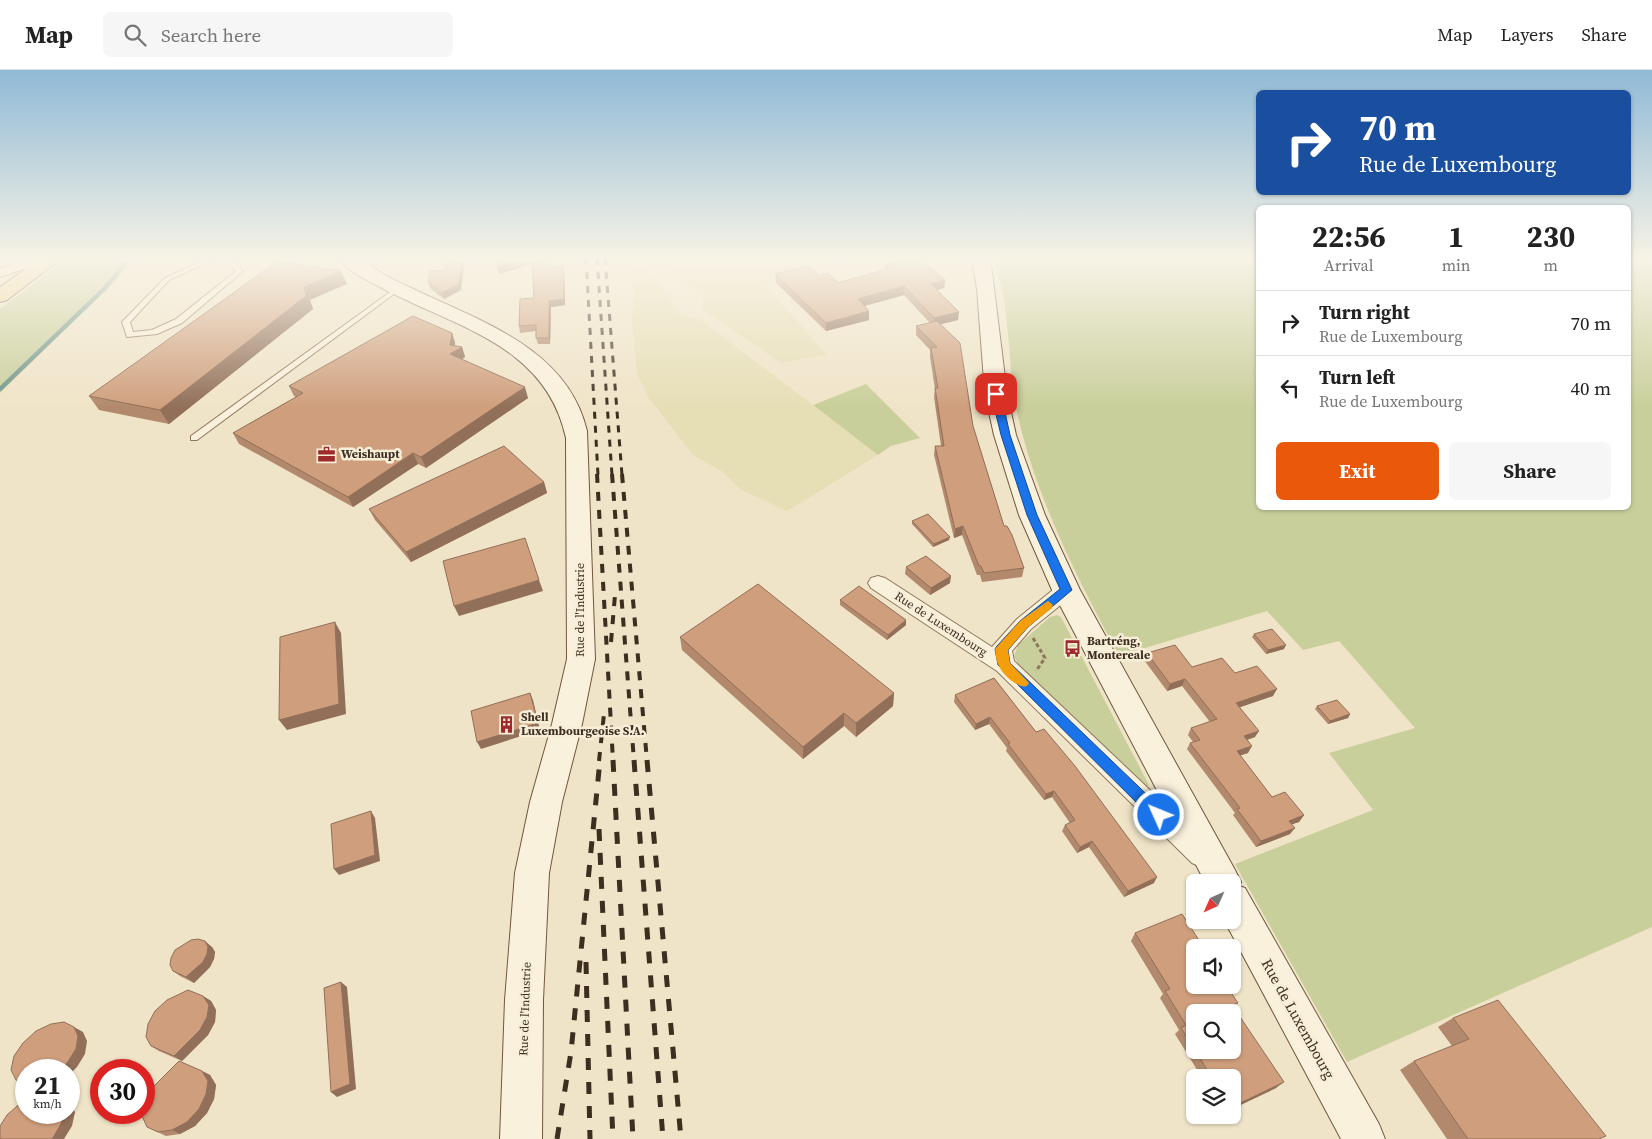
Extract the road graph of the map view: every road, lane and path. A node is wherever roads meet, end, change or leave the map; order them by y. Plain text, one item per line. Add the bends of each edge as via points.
1 (139, 308) edge
2 (195, 308) edge
3 (372, 308) edge
4 (441, 308) edge
5 (988, 308) edge
6 (194, 438) dead end
7 (878, 582) dead end
8 (1066, 590) junction
9 (1024, 624) junction
10 (1004, 665) junction
11 (1026, 686) junction
12 (1214, 874) edge
13 (1219, 874) edge
14 (1241, 915) edge
15 (521, 1139) edge
16 (1364, 1139) edge

1 - 2 lane via 126,322 130,335 154,332 179,321
3 - 6 lane
4 - 15 street, Rue de l'Industrie via 512,345 547,375 569,407 577,438 581,659 532,873 524,1000
5 - 8 street, Rue de Luxembourg via 996,394 1006,435 1032,515
7 - 10 street, Rue de Luxembourg
8 - 9 street, Rue de Luxembourg
8 - 13 street, Rue de Luxembourg
9 - 10 street, Rue de Luxembourg via 1001,649
9 - 11 path via 1045,658
10 - 11 street, Rue de Luxembourg
11 - 12 street, Rue de Luxembourg
14 - 16 street, Rue de Luxembourg

